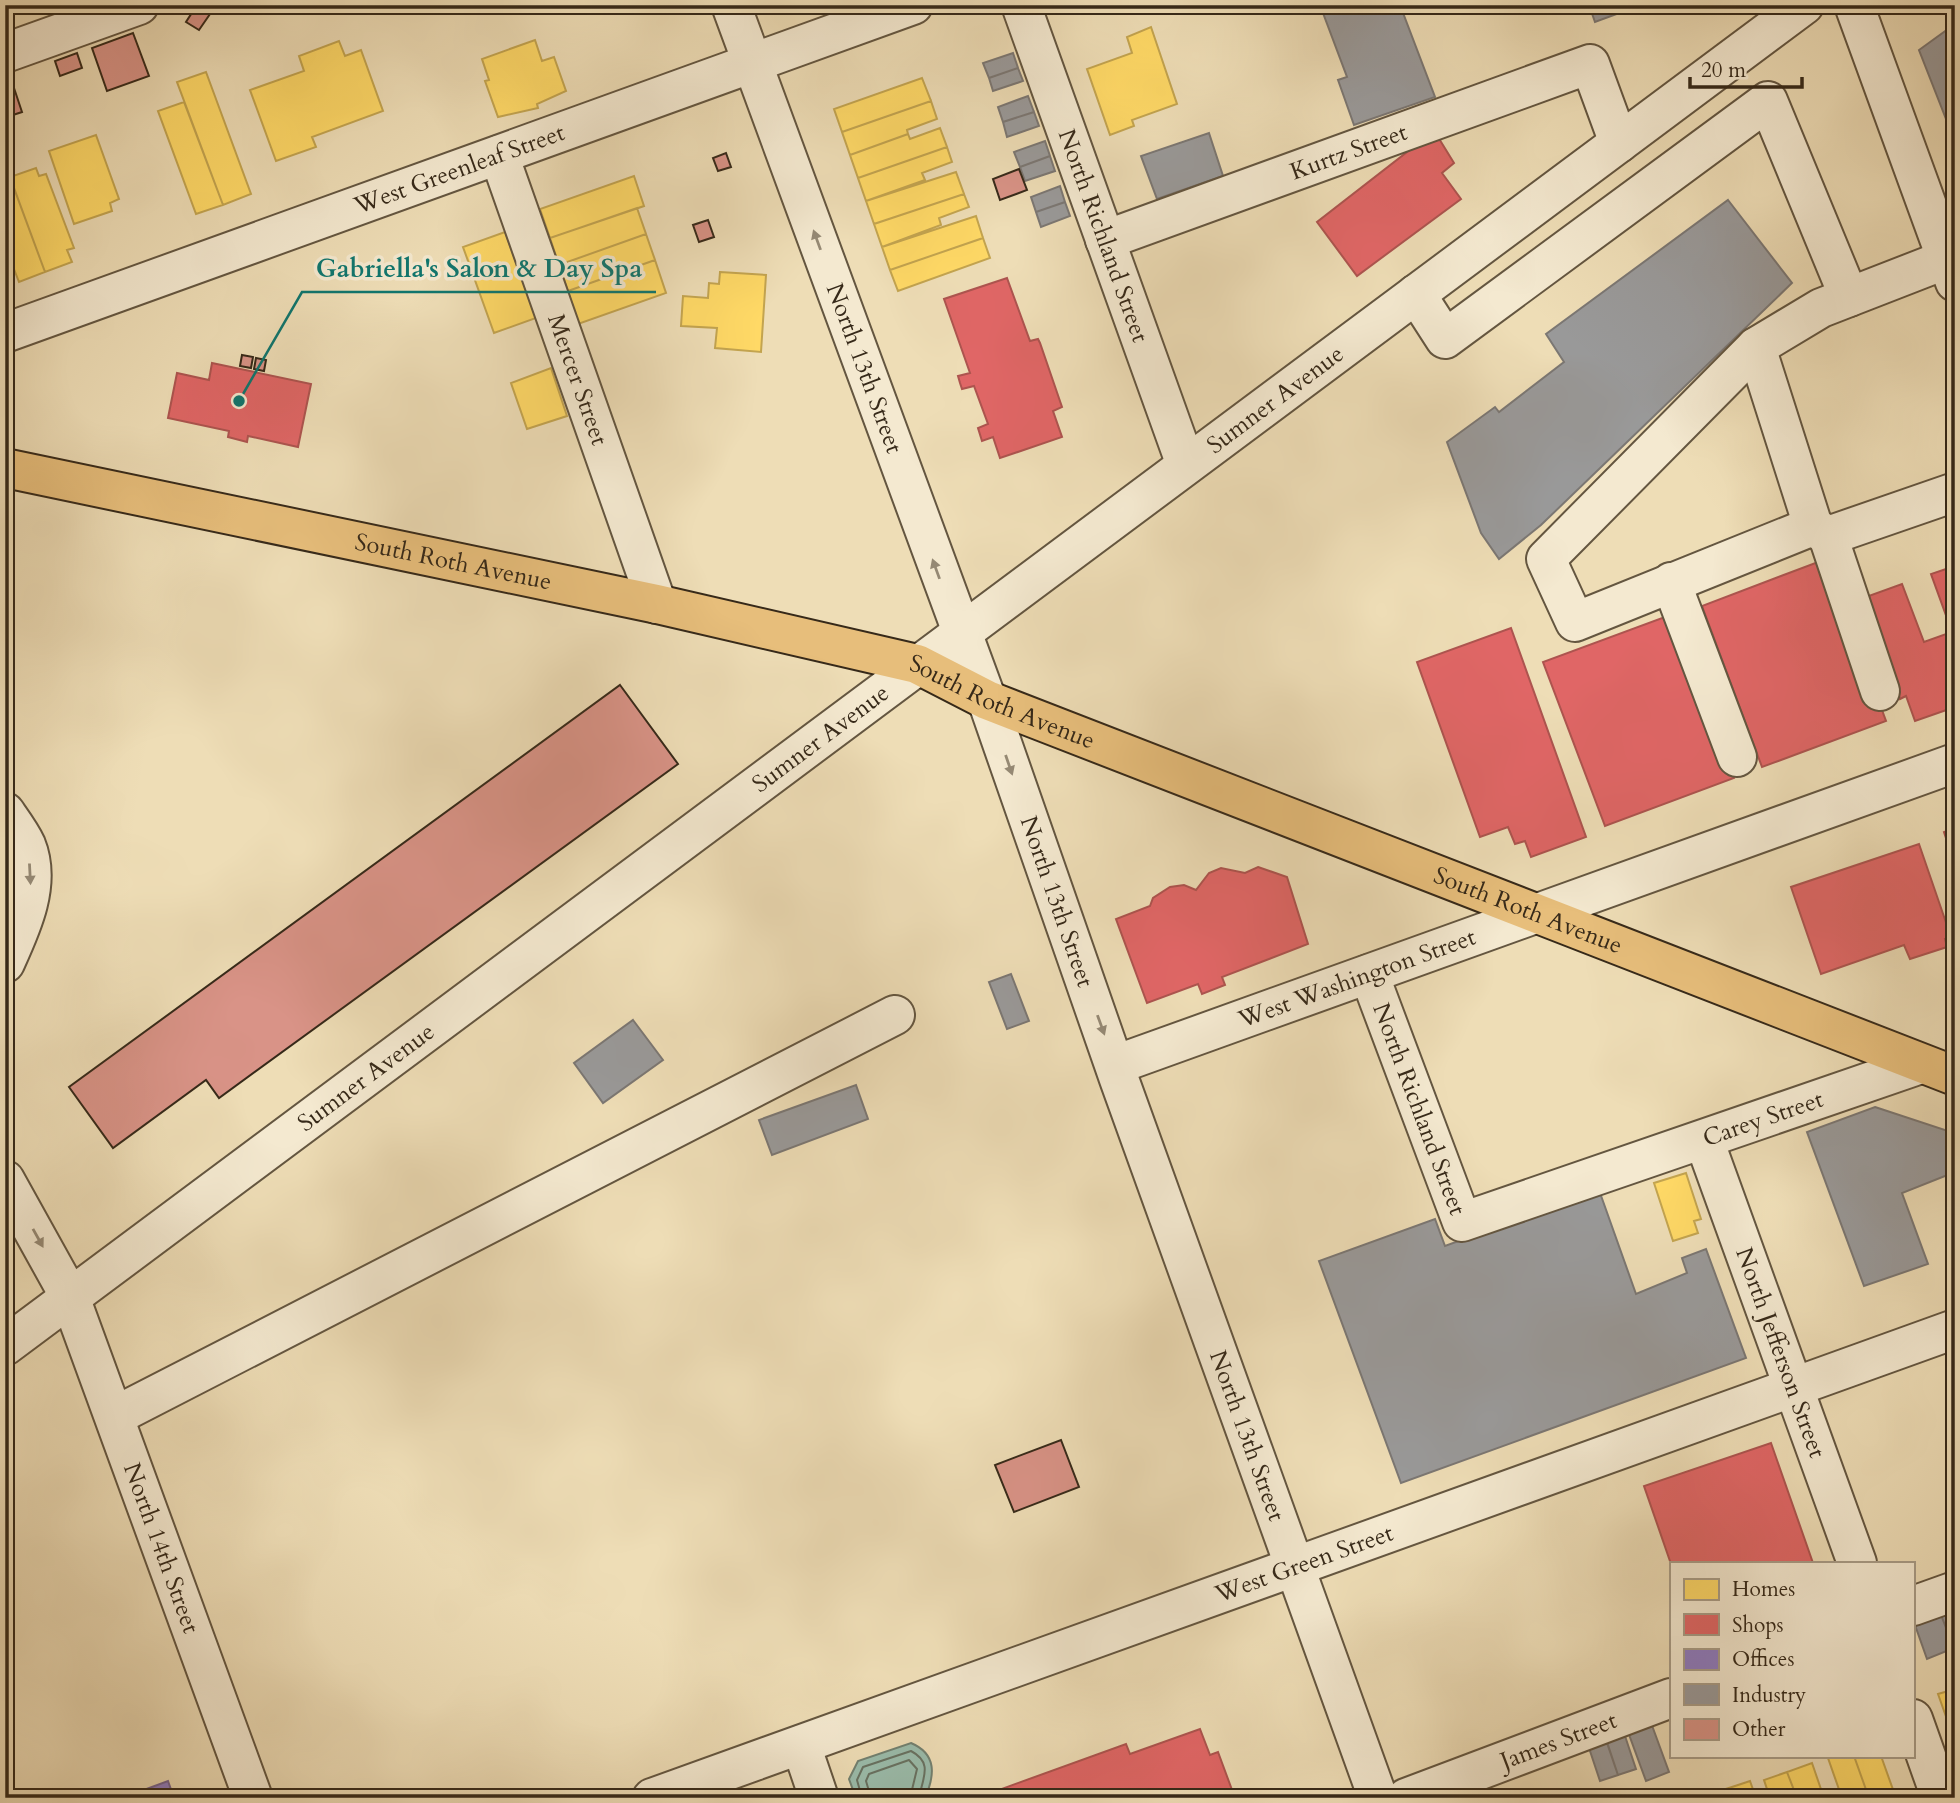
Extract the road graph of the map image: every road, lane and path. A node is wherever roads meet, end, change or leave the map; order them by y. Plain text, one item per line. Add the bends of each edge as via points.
1 (138, 5) edge
2 (732, 5) edge
3 (913, 5) edge
4 (1021, 5) edge
5 (1804, 5) edge
6 (1854, 5) edge
7 (5, 53) edge
8 (753, 63) junction
9 (1619, 143) junction
10 (499, 155) junction
11 (1941, 203) edge
12 (1105, 240) junction
13 (1951, 270) edge
14 (1416, 294) junction
15 (1849, 297) junction
16 (8, 324) edge
17 (1756, 347) junction
18 (1186, 465) junction
19 (5, 468) edge
20 (1955, 492) edge
21 (1821, 531) junction
22 (1671, 582) junction
23 (657, 604) junction
24 (960, 633) junction
25 (917, 664) junction
26 (1880, 691) dead end
27 (987, 700) junction
28 (1737, 757) dead end
29 (1955, 764) edge
30 (5, 812) edge
31 (1536, 915) junction
32 (5, 963) edge
33 (1369, 974) junction
34 (895, 1015) dead end
35 (1115, 1065) junction
36 (1938, 1070) edge
37 (1704, 1140) junction
38 (1603, 1174) joint
39 (5, 1180) edge
40 (70, 1297) junction
41 (1955, 1329) edge
42 (5, 1346) edge
43 (1793, 1389) junction
44 (115, 1416) junction
45 (1857, 1562) edge
46 (1296, 1567) junction
47 (1955, 1591) edge
48 (1914, 1606) edge
49 (1670, 1698) edge
50 (1914, 1722) edge
51 (800, 1745) junction
52 (253, 1798) edge
53 (652, 1798) edge
54 (819, 1798) edge
55 (1378, 1798) edge
56 (1406, 1798) edge
57 (1941, 1798) edge

1 - 7 street
2 - 8 street, North 13th Street
3 - 8 street, West Greenleaf Street
4 - 12 street, North Richland Street
5 - 9 street, Sumner Avenue
6 - 11 street
8 - 10 street, West Greenleaf Street
24 -> 8 street, North 13th Street
9 - 12 street, Kurtz Street via 1590,64
9 - 14 street, Sumner Avenue
10 - 16 street, West Greenleaf Street
10 - 23 street, Mercer Street
11 - 13 street
12 - 18 street, North Richland Street
13 - 15 street
14 - 15 street via 1445,338 1768,101
14 - 18 street, Sumner Avenue
15 - 17 street via 1821,308
17 - 21 street
17 - 22 street via 1546,559 1575,622
18 - 24 street, Sumner Avenue
19 - 23 main road, South Roth Avenue
20 - 21 street
21 - 22 street
21 - 26 street
22 - 28 street
23 - 25 main road, South Roth Avenue
24 - 25 street, Sumner Avenue
24 - 27 street, North 13th Street
25 - 27 main road, South Roth Avenue
25 - 40 street, Sumner Avenue
27 - 31 main road, South Roth Avenue
27 -> 35 street, North 13th Street
29 - 31 street, West Washington Street
30 -> 32 street via 26,846 31,883 25,919
31 - 33 street, West Washington Street
31 - 36 main road, South Roth Avenue
33 - 35 street, West Washington Street
33 - 38 street, North Richland Street via 1462,1222
34 - 44 street
35 - 46 street, North 13th Street
36 - 37 street, Carey Street
37 - 38 street, Carey Street
37 - 43 street, North Jefferson Street
39 -> 40 street, North 14th Street
40 - 42 street, Sumner Avenue
40 - 44 street, North 14th Street
41 - 43 street, West Green Street
43 - 45 street, North Jefferson Street
43 - 46 street, West Green Street
44 - 52 street, North 14th Street
46 - 51 street, West Green Street
46 - 55 street, North 13th Street
47 - 48 street
49 - 56 street, James Street
50 - 57 street
51 - 53 street, West Green Street
51 - 54 street

